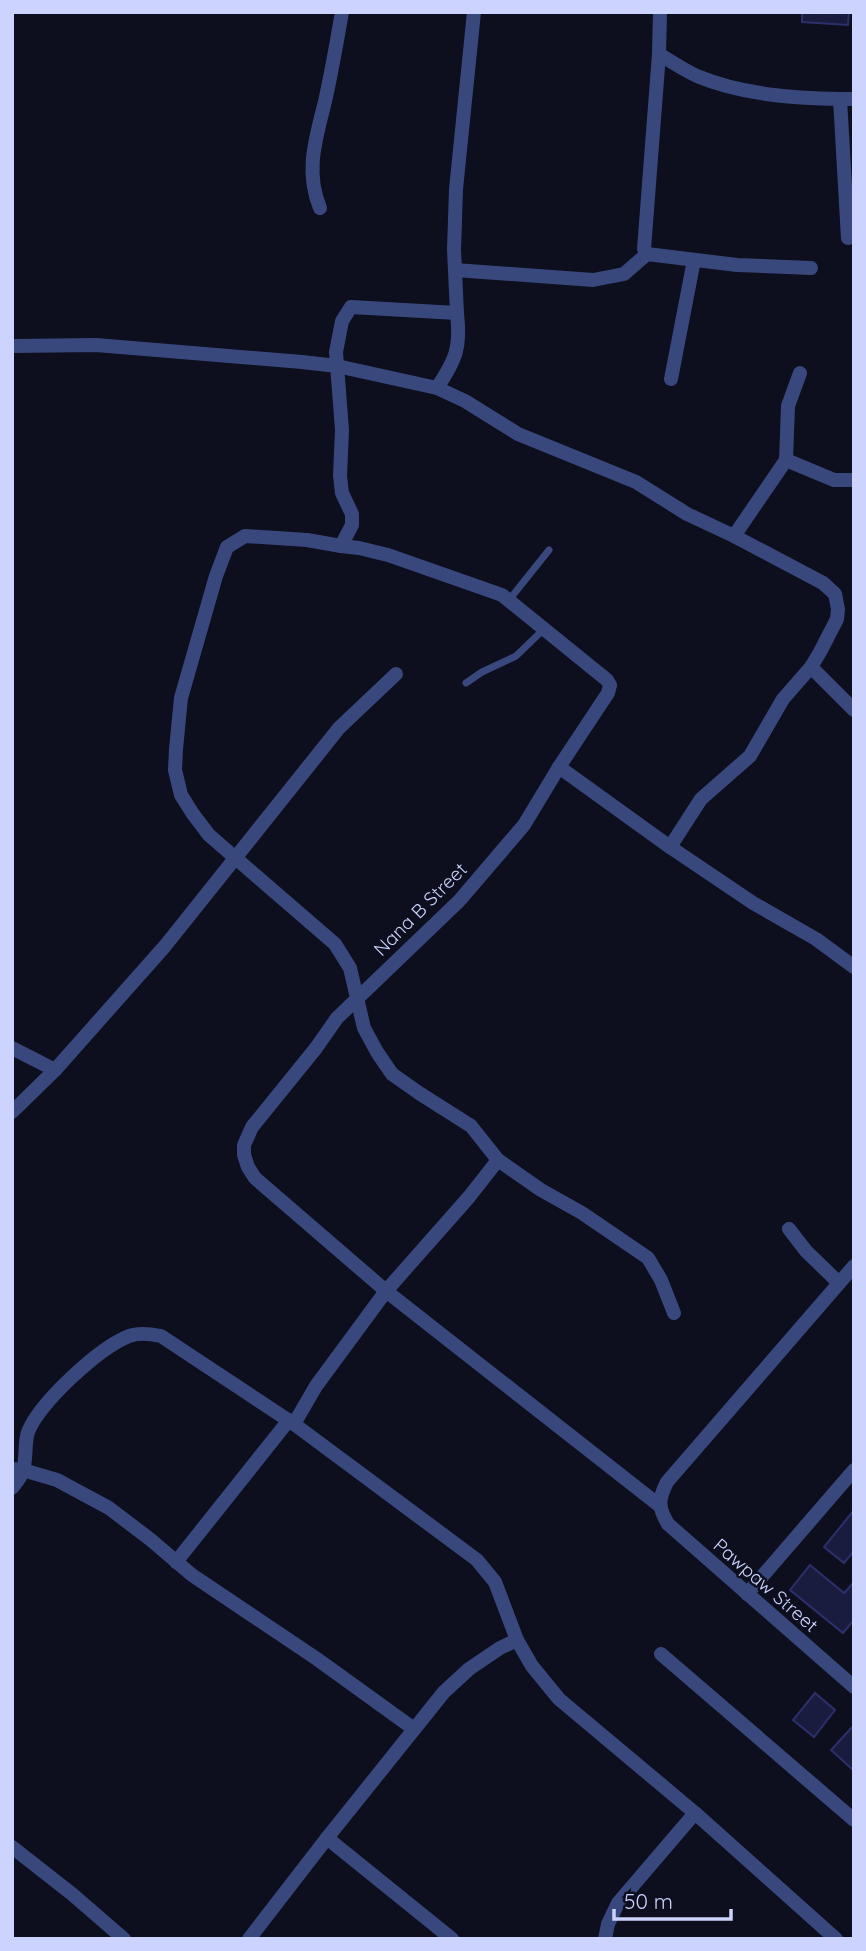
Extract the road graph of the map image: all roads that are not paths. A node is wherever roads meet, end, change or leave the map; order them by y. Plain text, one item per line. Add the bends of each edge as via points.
1 (342, 12) edge
2 (474, 12) edge
3 (660, 12) edge
4 (659, 54) junction
5 (847, 99) edge
6 (320, 208) dead end
7 (848, 238) dead end
8 (647, 254) junction
9 (694, 260) junction
10 (811, 268) dead end
11 (455, 270) junction
12 (457, 313) junction
13 (12, 346) edge
14 (337, 366) junction
15 (800, 373) dead end
16 (671, 379) dead end
17 (437, 388) junction
18 (786, 460) junction
19 (854, 480) edge
20 (734, 536) junction
21 (341, 546) junction
22 (549, 550) dead end
23 (509, 601) junction
24 (543, 629) junction
25 (811, 667) junction
26 (396, 674) dead end
27 (466, 683) dead end
28 (854, 710) edge
29 (559, 767) junction
30 (670, 847) junction
31 (235, 859) junction
32 (854, 967) edge
33 (356, 1001) junction
34 (12, 1048) edge
35 (55, 1070) junction
36 (12, 1112) edge
37 (244, 1155) joint
38 (498, 1160) junction
39 (789, 1229) dead end
40 (854, 1266) edge
41 (839, 1283) junction
42 (386, 1290) junction
43 (674, 1313) dead end
44 (292, 1422) junction
45 (18, 1469) edge
46 (854, 1471) edge
47 (12, 1488) edge
48 (660, 1506) junction
49 (176, 1562) junction
50 (747, 1594) junction
51 (517, 1640) junction
52 (661, 1654) dead end
53 (854, 1687) edge
54 (414, 1730) junction
55 (695, 1813) junction
56 (854, 1820) edge
57 (327, 1838) junction
58 (12, 1847) edge
59 (250, 1938) edge
60 (124, 1939) edge
61 (452, 1939) edge
62 (605, 1939) edge
63 (836, 1939) edge

1 - 6 street via 315,139 312,168
2 - 11 street via 456,189
3 - 4 street
4 - 5 street via 695,75 751,92
4 - 8 street
5 - 7 street
8 - 9 street
8 - 11 street via 624,274 593,280
9 - 10 street
9 - 16 street
11 - 12 street
12 - 14 street via 351,307 338,337
12 - 17 street via 456,355
13 - 14 street via 96,345
14 - 17 street
14 - 21 street via 340,476 352,514 352,525
15 - 18 street via 788,406
17 - 20 street via 518,434 636,482
18 - 19 street via 834,480
18 - 20 street
20 - 25 street via 823,583 835,594 837,619
21 - 23 street via 388,555
21 - 31 street via 245,536 227,547 216,576 181,698 175,770 181,794 193,814
22 - 23 lane
23 - 24 street
24 - 27 lane via 516,656
24 - 29 street, Nana B Street via 610,685
25 - 28 street
25 - 30 street via 783,699 750,756 701,799
26 - 31 street via 340,727
29 - 30 street
29 - 33 street, Nana B Street via 524,825 467,891
30 - 32 street
31 - 33 street via 335,944 350,968
31 - 35 street
33 - 37 street, Nana B Street via 337,1018 252,1127
33 - 38 street via 364,1028 392,1074 471,1126
34 - 35 street
35 - 36 street
37 - 42 street, Pawpaw Street via 255,1178
38 - 42 street
38 - 43 street via 648,1258
39 - 41 street
40 - 41 street
41 - 48 street via 667,1482
42 - 44 street
42 - 48 street, Pawpaw Street
44 - 45 street via 161,1336 138,1334 98,1355 43,1408 28,1432
44 - 49 street
44 - 51 street via 477,1560 495,1582
45 - 47 street
45 - 49 street via 57,1480 109,1508
46 - 50 street
48 - 50 street, Pawpaw Street via 668,1524
49 - 54 street
50 - 53 street, Pawpaw Street
51 - 54 street via 469,1669
51 - 55 street via 559,1699
52 - 56 street
54 - 57 street
55 - 62 street via 618,1903
55 - 63 street
57 - 59 street
57 - 61 street
58 - 60 street

